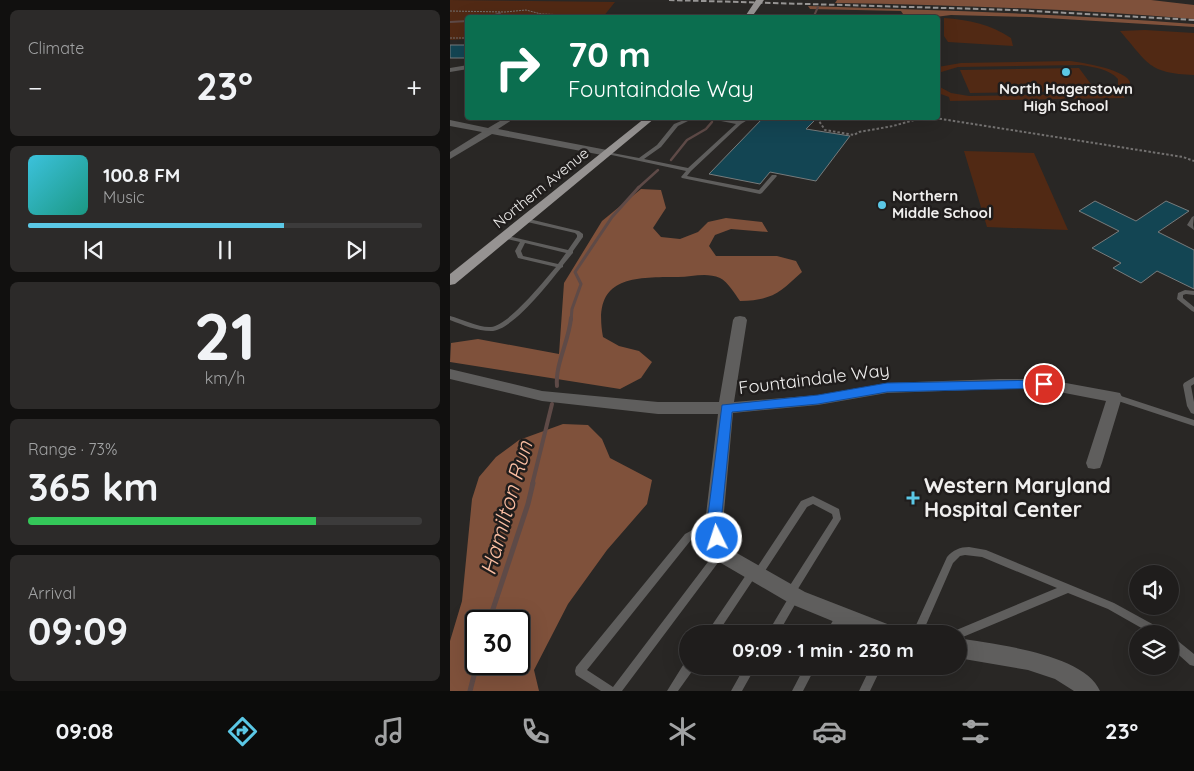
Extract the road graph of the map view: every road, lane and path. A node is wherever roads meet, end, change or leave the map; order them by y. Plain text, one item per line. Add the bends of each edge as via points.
1 (760, 0) edge
2 (450, 11) edge
3 (567, 15) edge
4 (749, 15) edge
5 (450, 38) edge
6 (465, 38) edge
7 (465, 68) edge
8 (450, 70) edge
9 (940, 119) edge
10 (507, 120) edge
11 (648, 120) edge
12 (687, 120) edge
13 (723, 120) edge
14 (744, 120) edge
15 (818, 120) edge
16 (914, 120) edge
17 (450, 123) edge
18 (739, 123) junction
19 (491, 130) junction
20 (607, 153) junction
21 (450, 156) edge
22 (640, 160) junction
23 (1194, 161) edge
24 (689, 170) junction
25 (774, 176) dead end
26 (1194, 218) edge
27 (525, 220) junction
28 (1194, 228) edge
29 (504, 237) junction
30 (522, 242) junction
31 (571, 252) junction
32 (561, 266) junction
33 (450, 281) edge
34 (1194, 293) edge
35 (1194, 310) edge
36 (450, 318) edge
37 (740, 320) dead end
38 (450, 374) edge
39 (1194, 380) edge
40 (1115, 397) junction
41 (726, 408) junction
42 (1194, 411) edge
43 (1194, 424) edge
44 (1094, 463) dead end
45 (714, 523) junction
46 (720, 554) junction
47 (755, 573) junction
48 (1068, 588) junction
49 (793, 595) junction
50 (841, 615) junction
51 (717, 625) edge
52 (777, 625) edge
53 (835, 625) edge
54 (866, 625) edge
55 (921, 625) edge
56 (1146, 625) edge
57 (967, 630) edge
58 (1179, 648) edge
59 (967, 650) edge
60 (1194, 661) edge
61 (683, 675) edge
62 (746, 675) edge
63 (807, 675) edge
64 (872, 675) edge
65 (610, 691) edge
66 (616, 691) edge
67 (672, 691) edge
68 (736, 691) edge
69 (797, 691) edge
70 (864, 691) edge
71 (1090, 691) edge

1 - 4 main road
2 - 3 path via 526,10 537,14
5 - 6 path
7 - 8 street
9 - 23 path
10 - 19 street
11 - 20 main road, Northern Avenue
12 - 22 lane via 676,124 658,146
13 - 18 lane
14 - 18 lane
15 - 16 path via 825,130 854,135
17 - 19 street
18 - 24 lane
19 - 20 street
19 - 21 street
20 - 22 lane
20 - 27 main road, Northern Avenue
22 - 24 lane
24 - 25 lane via 684,177 760,192
26 - 28 lane via 1190,225
27 - 29 main road, Northern Avenue
27 - 31 lane via 580,234
29 - 30 lane
29 - 33 main road, Northern Avenue
30 - 31 lane
30 - 32 lane via 518,251 520,256
31 - 32 lane
32 - 36 lane via 504,325 496,329
34 - 35 lane via 1180,294 1180,299
37 - 41 street
38 - 41 street, Fountaindale Way via 542,396 658,408
39 - 42 lane via 1187,385
40 - 41 street, Fountaindale Way via 1044,384 989,384 887,388 818,400
40 - 43 lane
40 - 44 street
41 - 45 street
45 - 46 street
45 - 65 lane via 688,537 580,671
46 - 47 street
46 - 66 lane
47 - 49 street
47 - 49 lane via 804,504 813,500 836,512 837,519
47 - 51 lane
48 - 55 lane via 983,552 964,550 950,560
48 - 56 lane
48 - 57 lane
49 - 50 street
49 - 52 lane
50 - 53 lane
50 - 54 street
58 - 60 lane
59 - 71 street via 1040,664 1076,678
61 - 67 lane
62 - 68 lane
63 - 69 lane
64 - 70 lane

